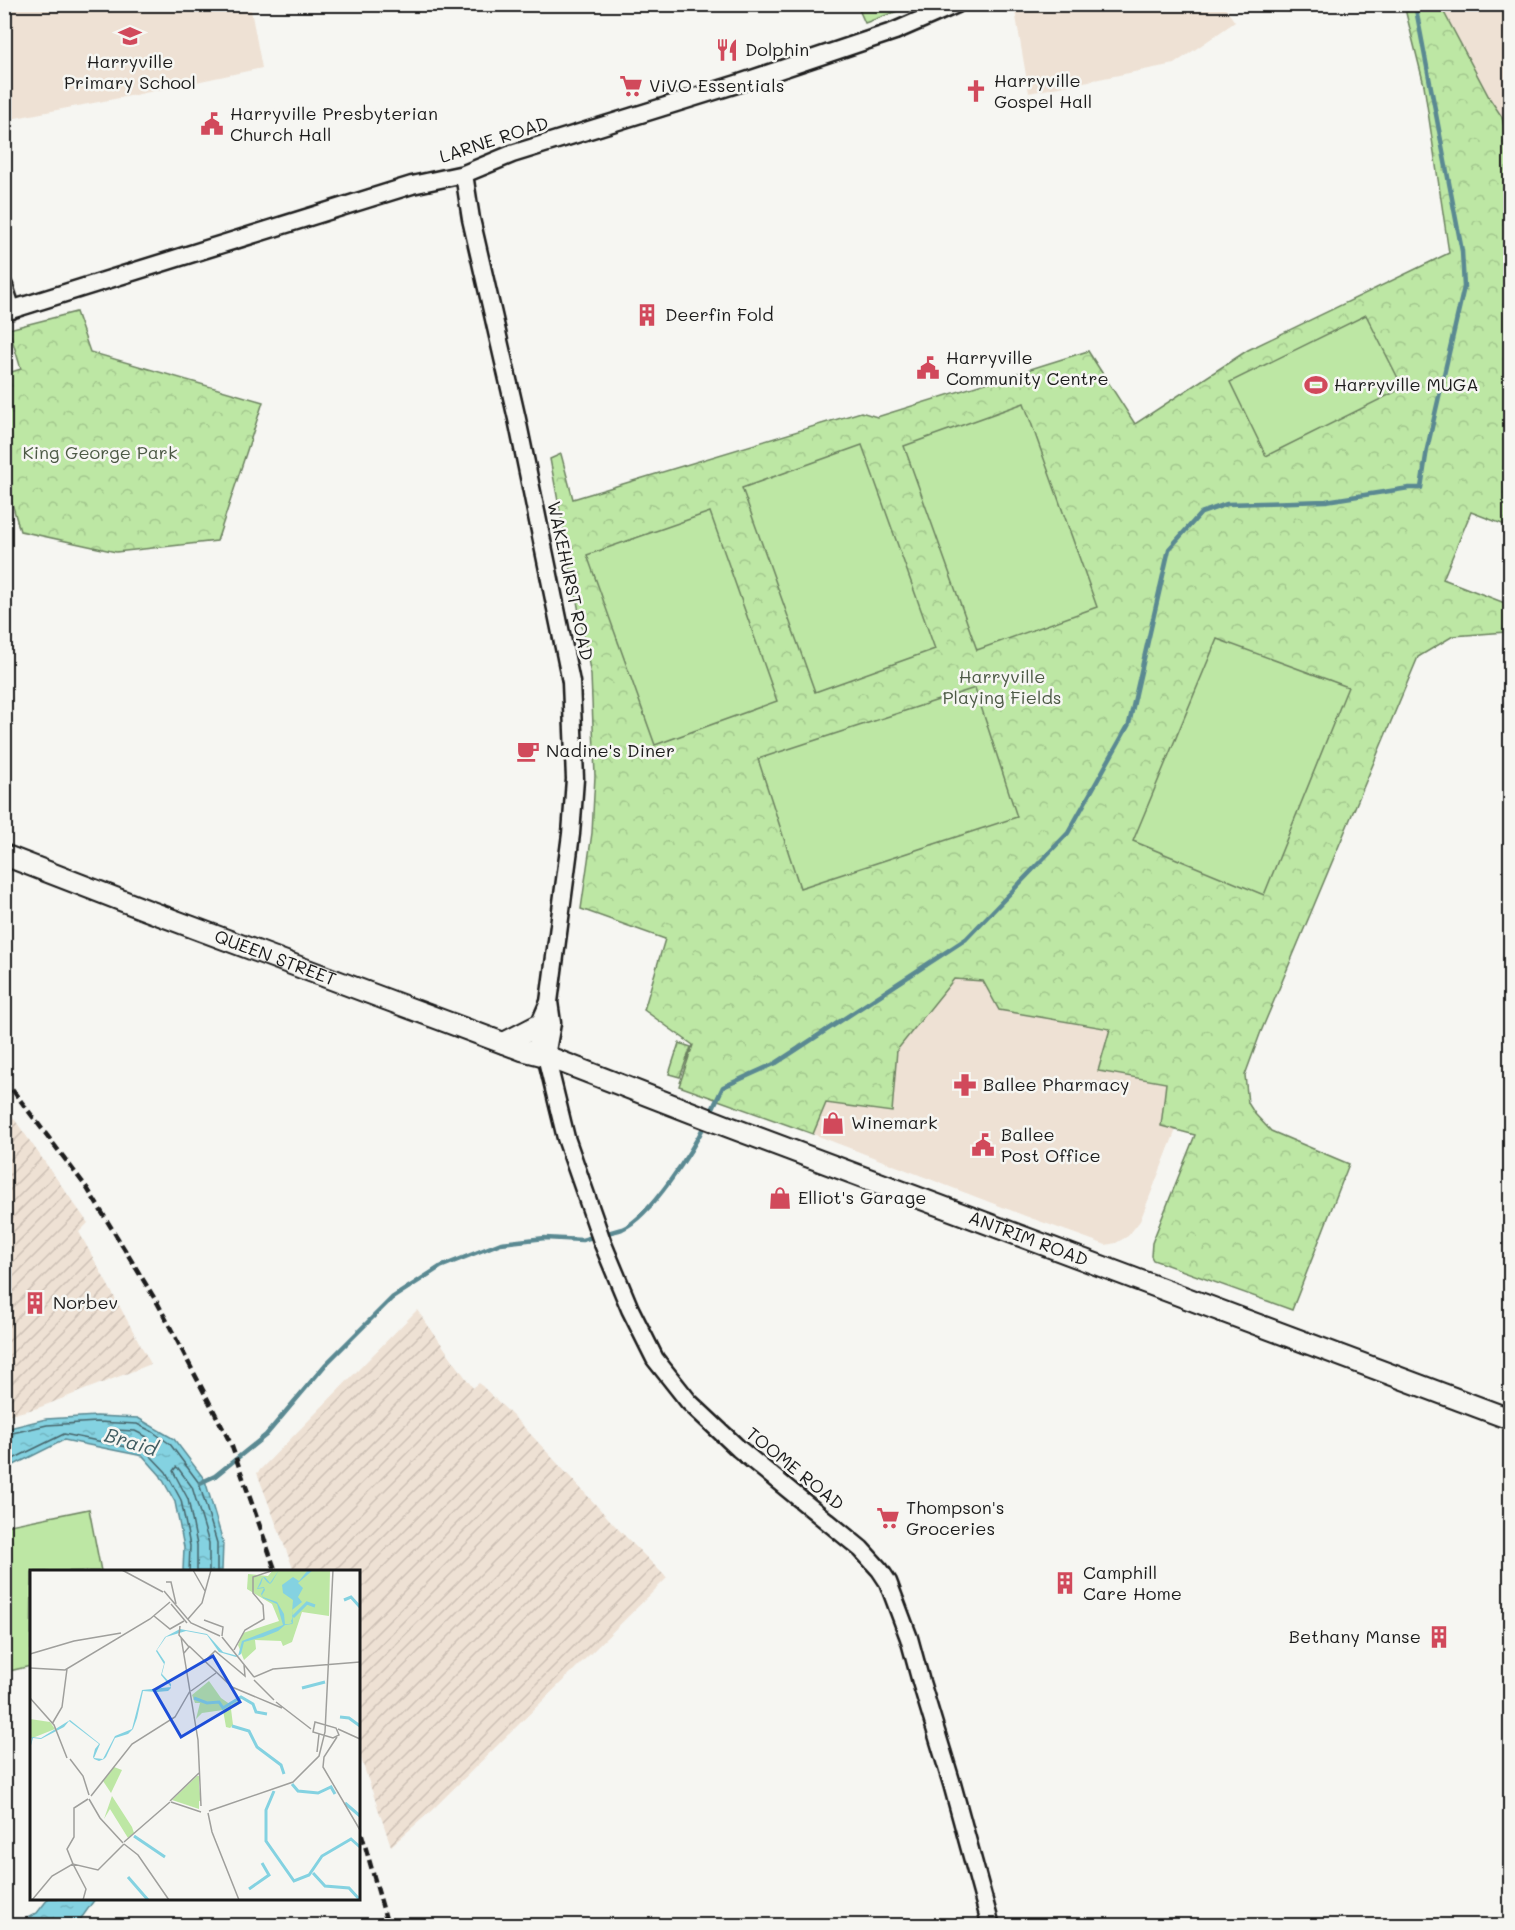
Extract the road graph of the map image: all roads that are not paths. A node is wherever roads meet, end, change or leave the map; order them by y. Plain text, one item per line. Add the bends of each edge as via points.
1 (957, 4) edge
2 (464, 174) junction
3 (4, 286) edge
4 (8, 311) edge
5 (4, 855) edge
6 (549, 1002) junction
7 (538, 1025) junction
8 (504, 1043) junction
9 (546, 1056) junction
10 (1510, 1419) edge
11 (991, 1926) edge

1 - 2 street, LARNE ROAD via 895,31 512,154
2 - 4 street, LARNE ROAD via 412,185
2 - 6 street, WAKEHURST ROAD via 571,682 575,779
3 - 4 street
5 - 8 main road, QUEEN STREET
6 - 7 street, WAKEHURST ROAD
6 - 9 street, WAKEHURST ROAD via 552,1023
7 - 8 main road
7 - 9 street via 537,1040
8 - 9 main road, QUEEN STREET
9 - 10 main road, ANTRIM ROAD
9 - 11 street, TOOME ROAD via 566,1138 605,1249 655,1359 696,1409 861,1549 888,1582 909,1638

